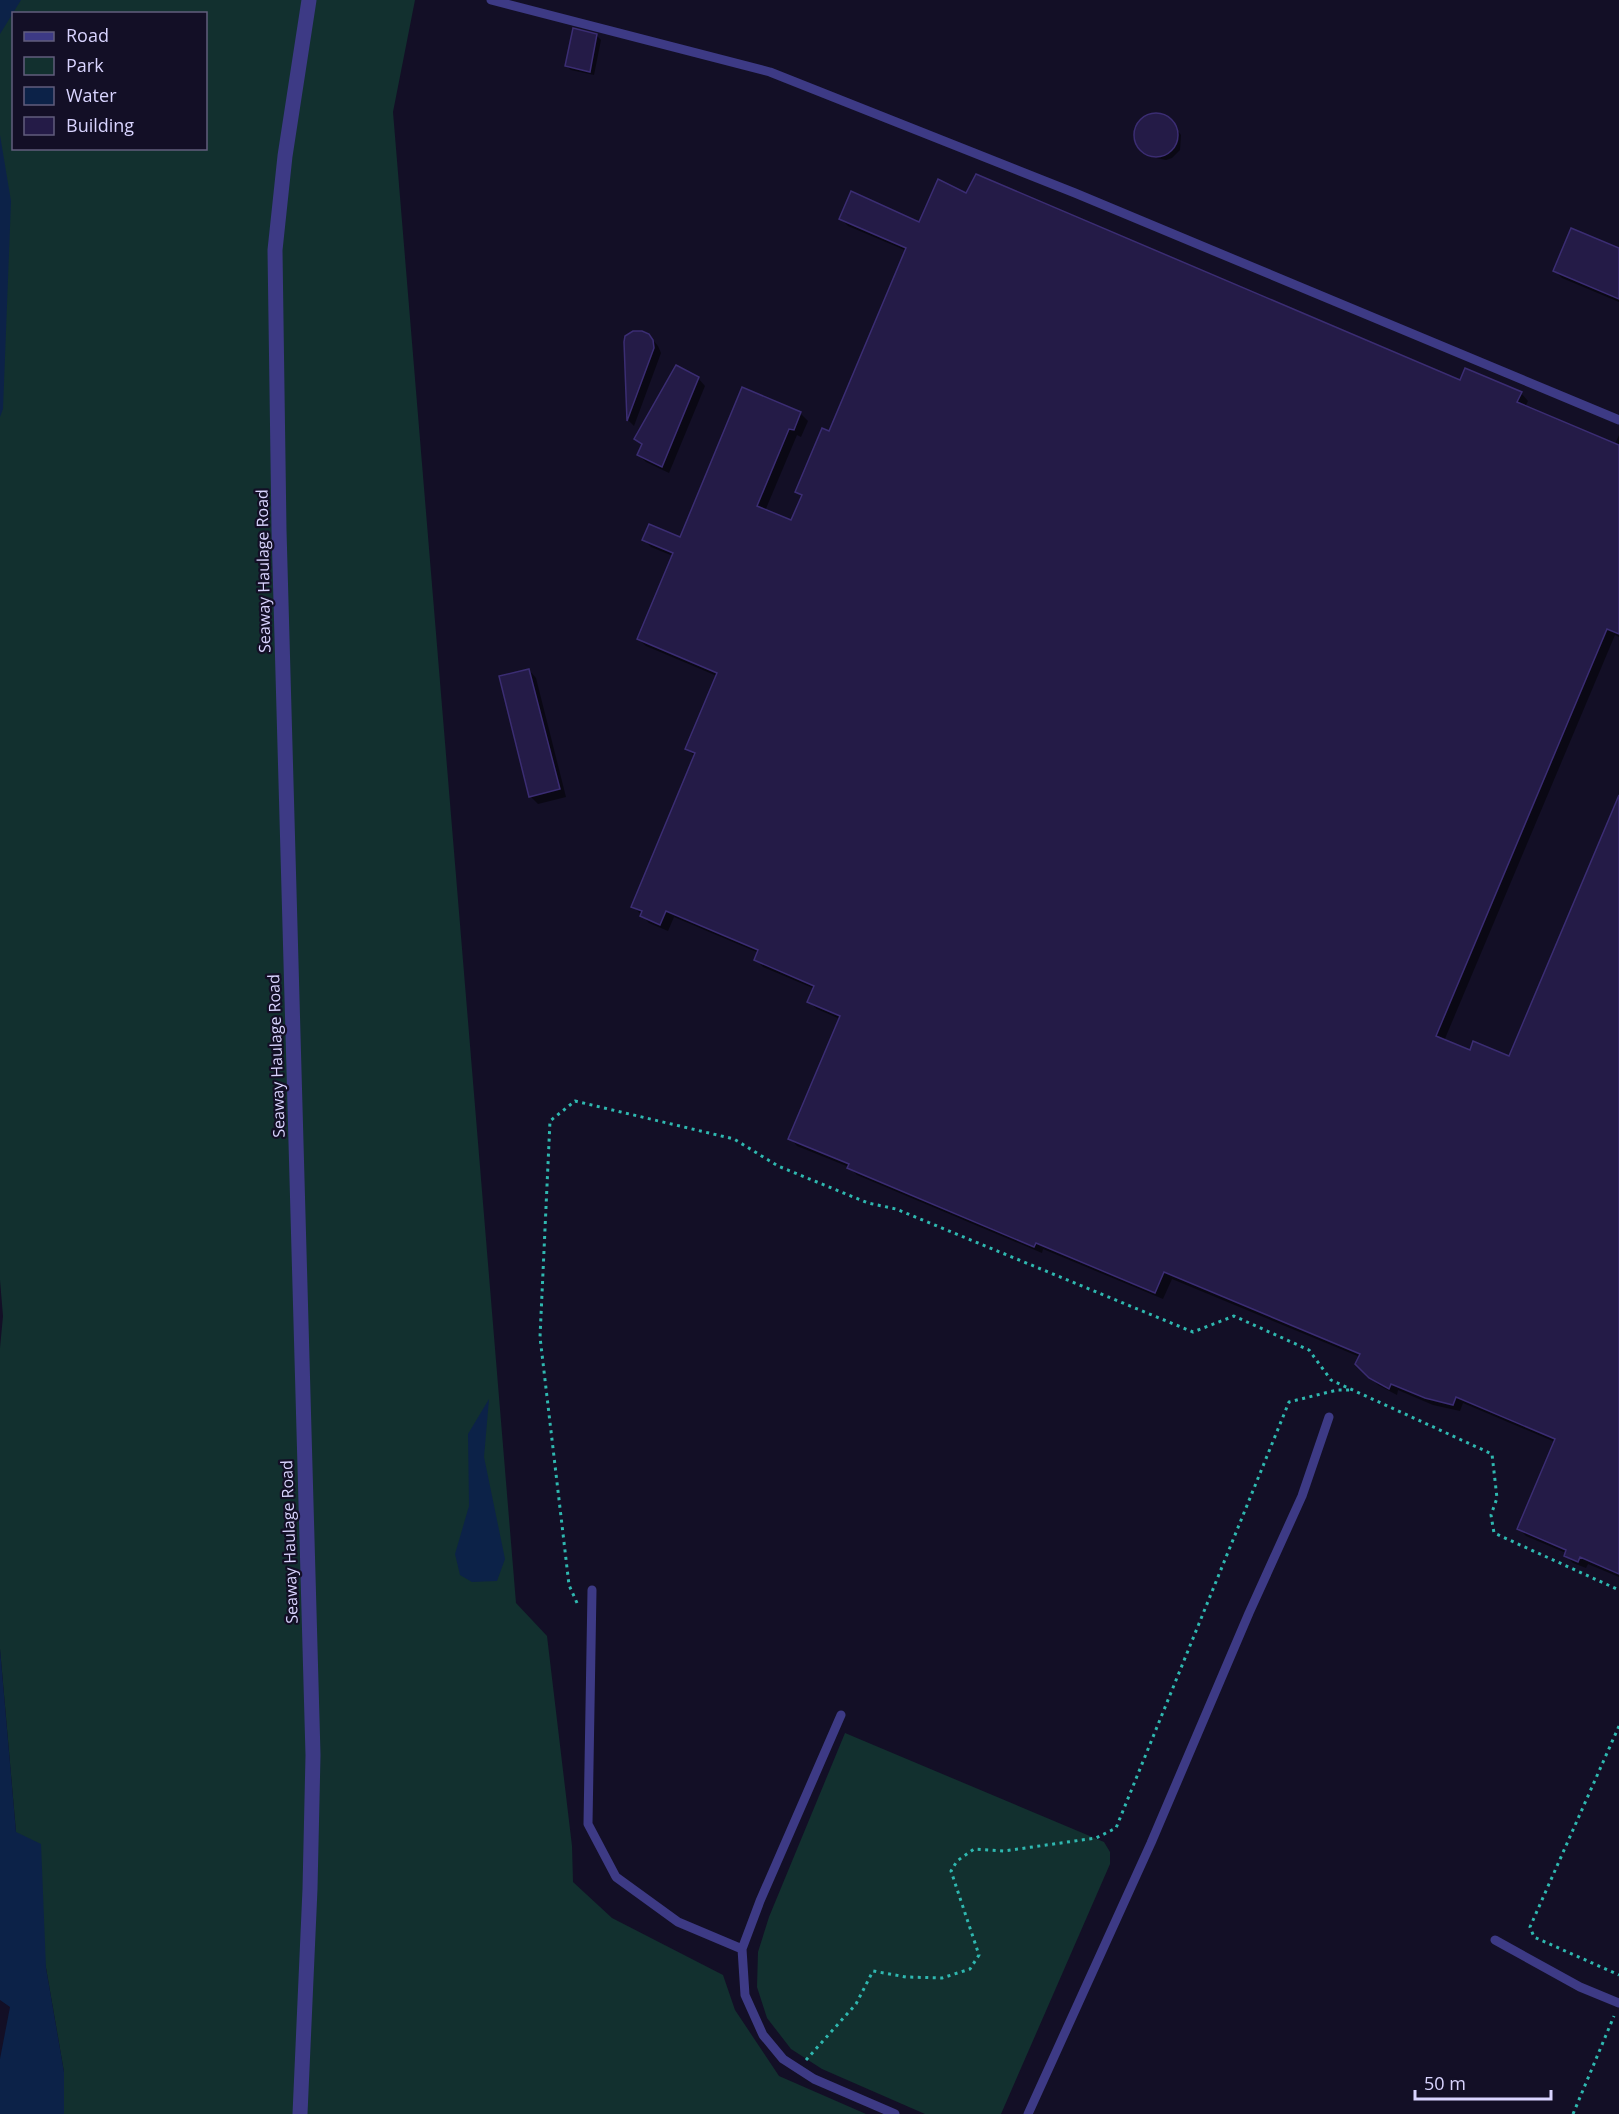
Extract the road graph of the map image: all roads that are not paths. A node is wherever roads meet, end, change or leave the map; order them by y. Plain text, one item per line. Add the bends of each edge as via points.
1 (309, 0) edge
2 (491, 0) edge
3 (1619, 420) edge
4 (1329, 1417) dead end
5 (592, 1590) dead end
6 (841, 1715) dead end
7 (1495, 1940) dead end
8 (742, 1949) junction
9 (1619, 2003) edge
10 (300, 2114) edge
11 (895, 2114) edge
12 (1028, 2114) edge

1 - 10 street, Seaway Haulage Road via 275,250 313,1755
2 - 3 lane via 770,72 1075,193
4 - 12 lane via 1302,1496
5 - 8 lane via 588,1824 616,1877 678,1922
6 - 8 lane
7 - 9 lane via 1580,1987
8 - 11 lane via 745,1995 763,2035 783,2059 813,2079

